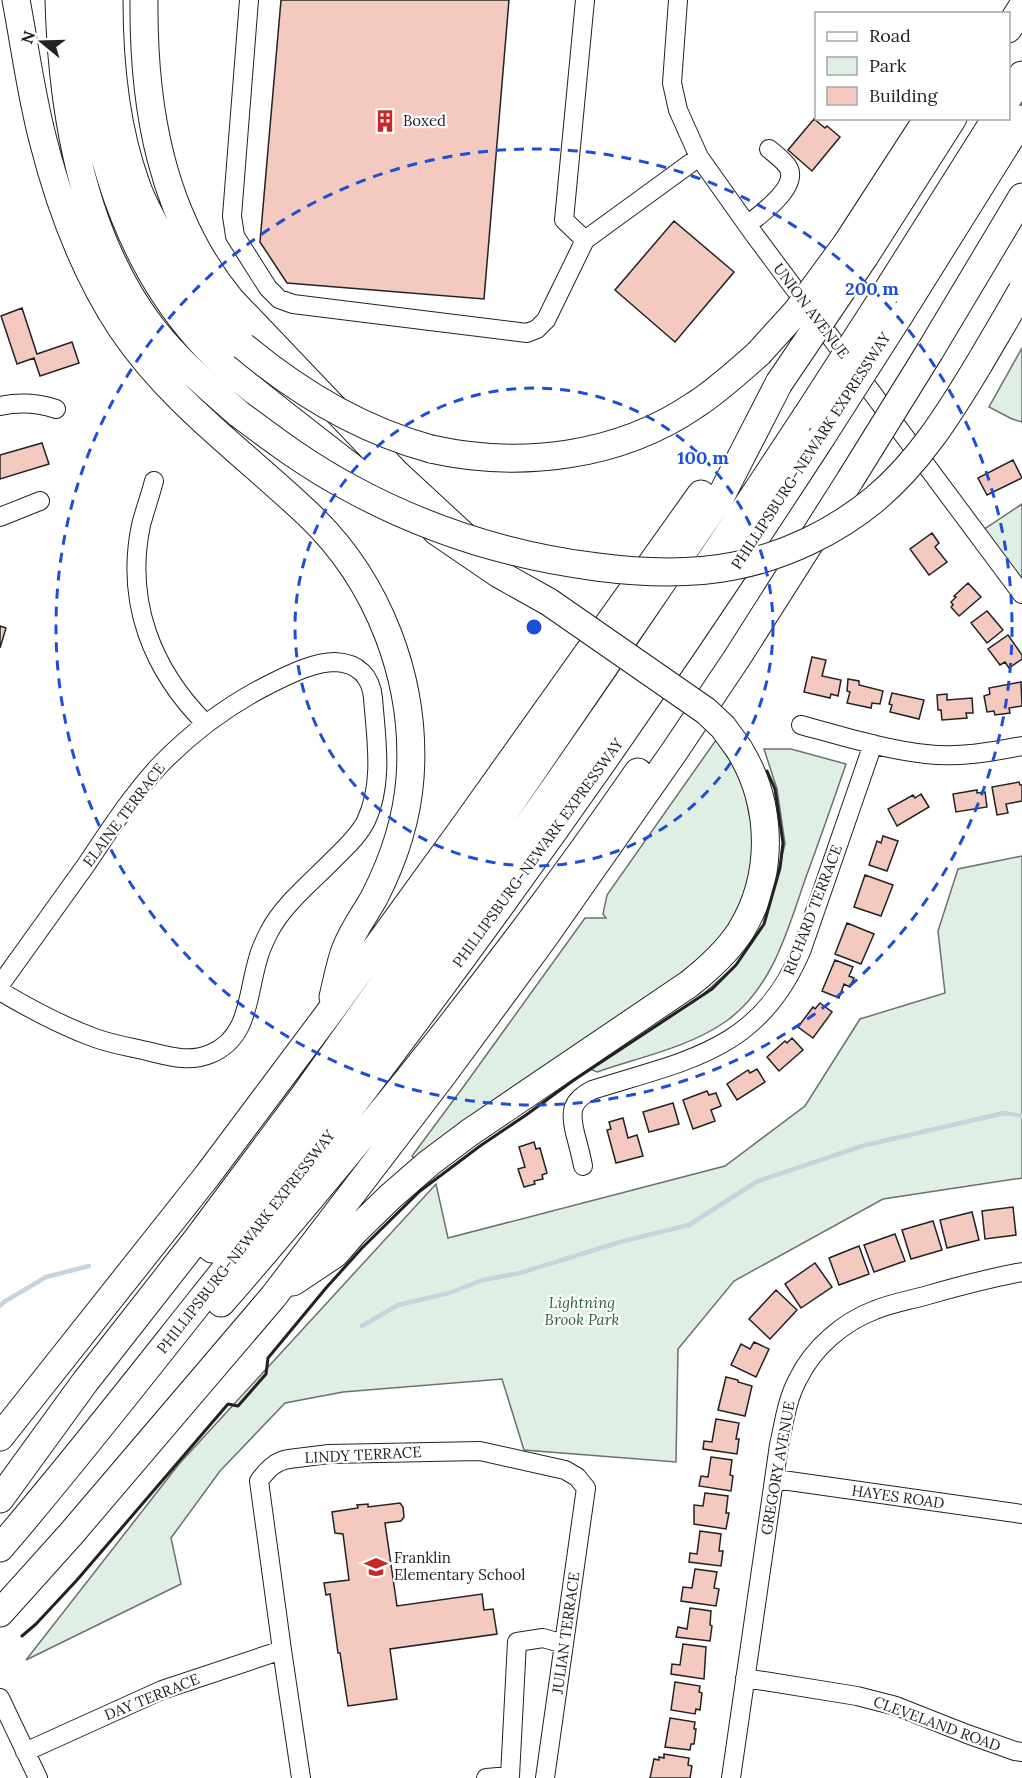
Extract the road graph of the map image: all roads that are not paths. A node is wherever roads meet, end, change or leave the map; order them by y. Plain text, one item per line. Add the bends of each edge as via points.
1 (16, 0) edge
2 (26, 0) edge
3 (59, 0) edge
4 (84, 0) edge
5 (109, 0) edge
6 (128, 0) edge
7 (144, 0) edge
8 (249, 0) edge
9 (585, 0) edge
10 (678, 0) edge
11 (1022, 7) edge
12 (1010, 21) edge
13 (1010, 26) edge
14 (26, 51) junction
15 (1022, 75) edge
16 (1010, 95) edge
17 (1022, 119) edge
18 (927, 120) edge
19 (952, 120) edge
20 (995, 120) edge
21 (769, 148) dead end
22 (699, 157) junction
23 (1022, 197) edge
24 (747, 225) junction
25 (157, 229) junction
26 (585, 240) junction
27 (856, 250) junction
28 (1022, 290) edge
29 (892, 305) junction
30 (779, 383) junction
31 (0, 406) edge
32 (56, 409) dead end
33 (154, 481) dead end
34 (39, 501) dead end
35 (0, 517) edge
36 (799, 561) junction
37 (1022, 594) edge
38 (549, 602) junction
39 (206, 724) junction
40 (801, 724) dead end
41 (873, 744) junction
42 (1022, 746) edge
43 (0, 985) edge
44 (0, 991) edge
45 (329, 1013) junction
46 (583, 1166) dead end
47 (1022, 1272) edge
48 (273, 1297) junction
49 (0, 1437) edge
50 (775, 1479) junction
51 (586, 1488) joint
52 (0, 1500) edge
53 (1022, 1514) edge
54 (2, 1545) edge
55 (0, 1613) edge
56 (564, 1644) junction
57 (282, 1650) junction
58 (745, 1678) junction
59 (0, 1698) edge
60 (25, 1752) junction
61 (1022, 1752) edge
62 (38, 1778) edge
63 (301, 1778) edge
64 (486, 1778) edge
65 (545, 1778) edge
66 (731, 1778) edge

1 - 14 highway
2 - 14 highway
3 - 28 highway, bridge via 63,70 76,146 93,211 127,290 151,326 204,384 283,447 334,480 462,537 526,555 599,568 657,572 715,569 767,558 814,538 860,511 911,464 944,422
4 - 38 highway via 94,102 110,171 138,248 177,314 239,378 354,469 474,557
5 - 25 highway via 112,68 121,127 136,186
6 - 25 highway via 132,122
7 - 38 highway via 148,93 159,156 184,228 214,279 397,474 454,527
8 - 26 street via 233,227 268,288 279,298 293,304 527,333 546,320
9 - 26 street via 564,220
10 - 22 street, UNION AVENUE via 673,95
11 - 12 highway
11 - 13 highway
14 - 45 highway via 42,139 59,195 105,302 158,375 310,516 348,558 377,609 397,663 410,750 406,807 399,837 375,896 346,947
15 - 16 highway
17 - 29 highway, PHILLIPSBURG-NEWARK EXPRESSWAY
18 - 27 highway
19 - 27 highway
20 - 29 highway, PHILLIPSBURG-NEWARK EXPRESSWAY
21 - 24 street via 789,169 790,179 770,207
22 - 24 street, UNION AVENUE
22 - 26 street
23 - 36 highway, bridge
24 - 37 street, UNION AVENUE
25 - 27 highway, bridge via 191,289 220,325 285,379 392,436 431,449 501,459 557,456 615,443 694,406 759,352
27 - 30 highway, bridge
29 - 52 highway, PHILLIPSBURG-NEWARK EXPRESSWAY, bridge via 807,415 561,778 349,1072 223,1235
29 - 54 highway, PHILLIPSBURG-NEWARK EXPRESSWAY, bridge via 821,438 655,688 555,830 260,1225
30 - 45 highway
30 - 52 highway via 720,498 465,871 303,1097
31 - 32 street via 26,403
33 - 39 street via 138,548 141,613 165,674
34 - 35 street
36 - 48 highway via 693,725 543,939
36 - 54 highway via 698,683 525,928 350,1152 134,1405
38 - 48 highway, bridge via 706,711 739,748 761,798 765,826 765,854 752,908 722,954 689,984 429,1163 390,1196 335,1254
39 - 43 street, ELAINE TERRACE via 134,796
39 - 44 street, ELAINE TERRACE via 252,693 325,662 345,663 361,671 372,684 378,762 375,796 366,821 271,929 258,958 245,1016 233,1038 225,1047 202,1057 172,1057 96,1038 31,1010
40 - 41 street
41 - 42 street via 927,754 983,753
41 - 46 street, RICHARD TERRACE via 802,949 782,990 755,1021 719,1047 592,1090 579,1098 572,1117
45 - 49 highway via 207,1176
47 - 50 street, GREGORY AVENUE via 888,1305 835,1334 805,1367 791,1394
48 - 55 highway
50 - 53 street, HAYES ROAD
50 - 58 street, GREGORY AVENUE
51 - 56 street, JULIAN TERRACE
51 - 57 street, LINDY TERRACE via 565,1470 480,1451 328,1454 283,1460 268,1468 259,1481
56 - 64 street via 543,1638 517,1642 510,1776
56 - 65 street, JULIAN TERRACE
57 - 60 street, DAY TERRACE via 162,1690
57 - 63 street, LINDY TERRACE
58 - 61 street, CLEVELAND ROAD via 896,1706
58 - 66 street, GREGORY AVENUE
59 - 60 street
60 - 62 street

